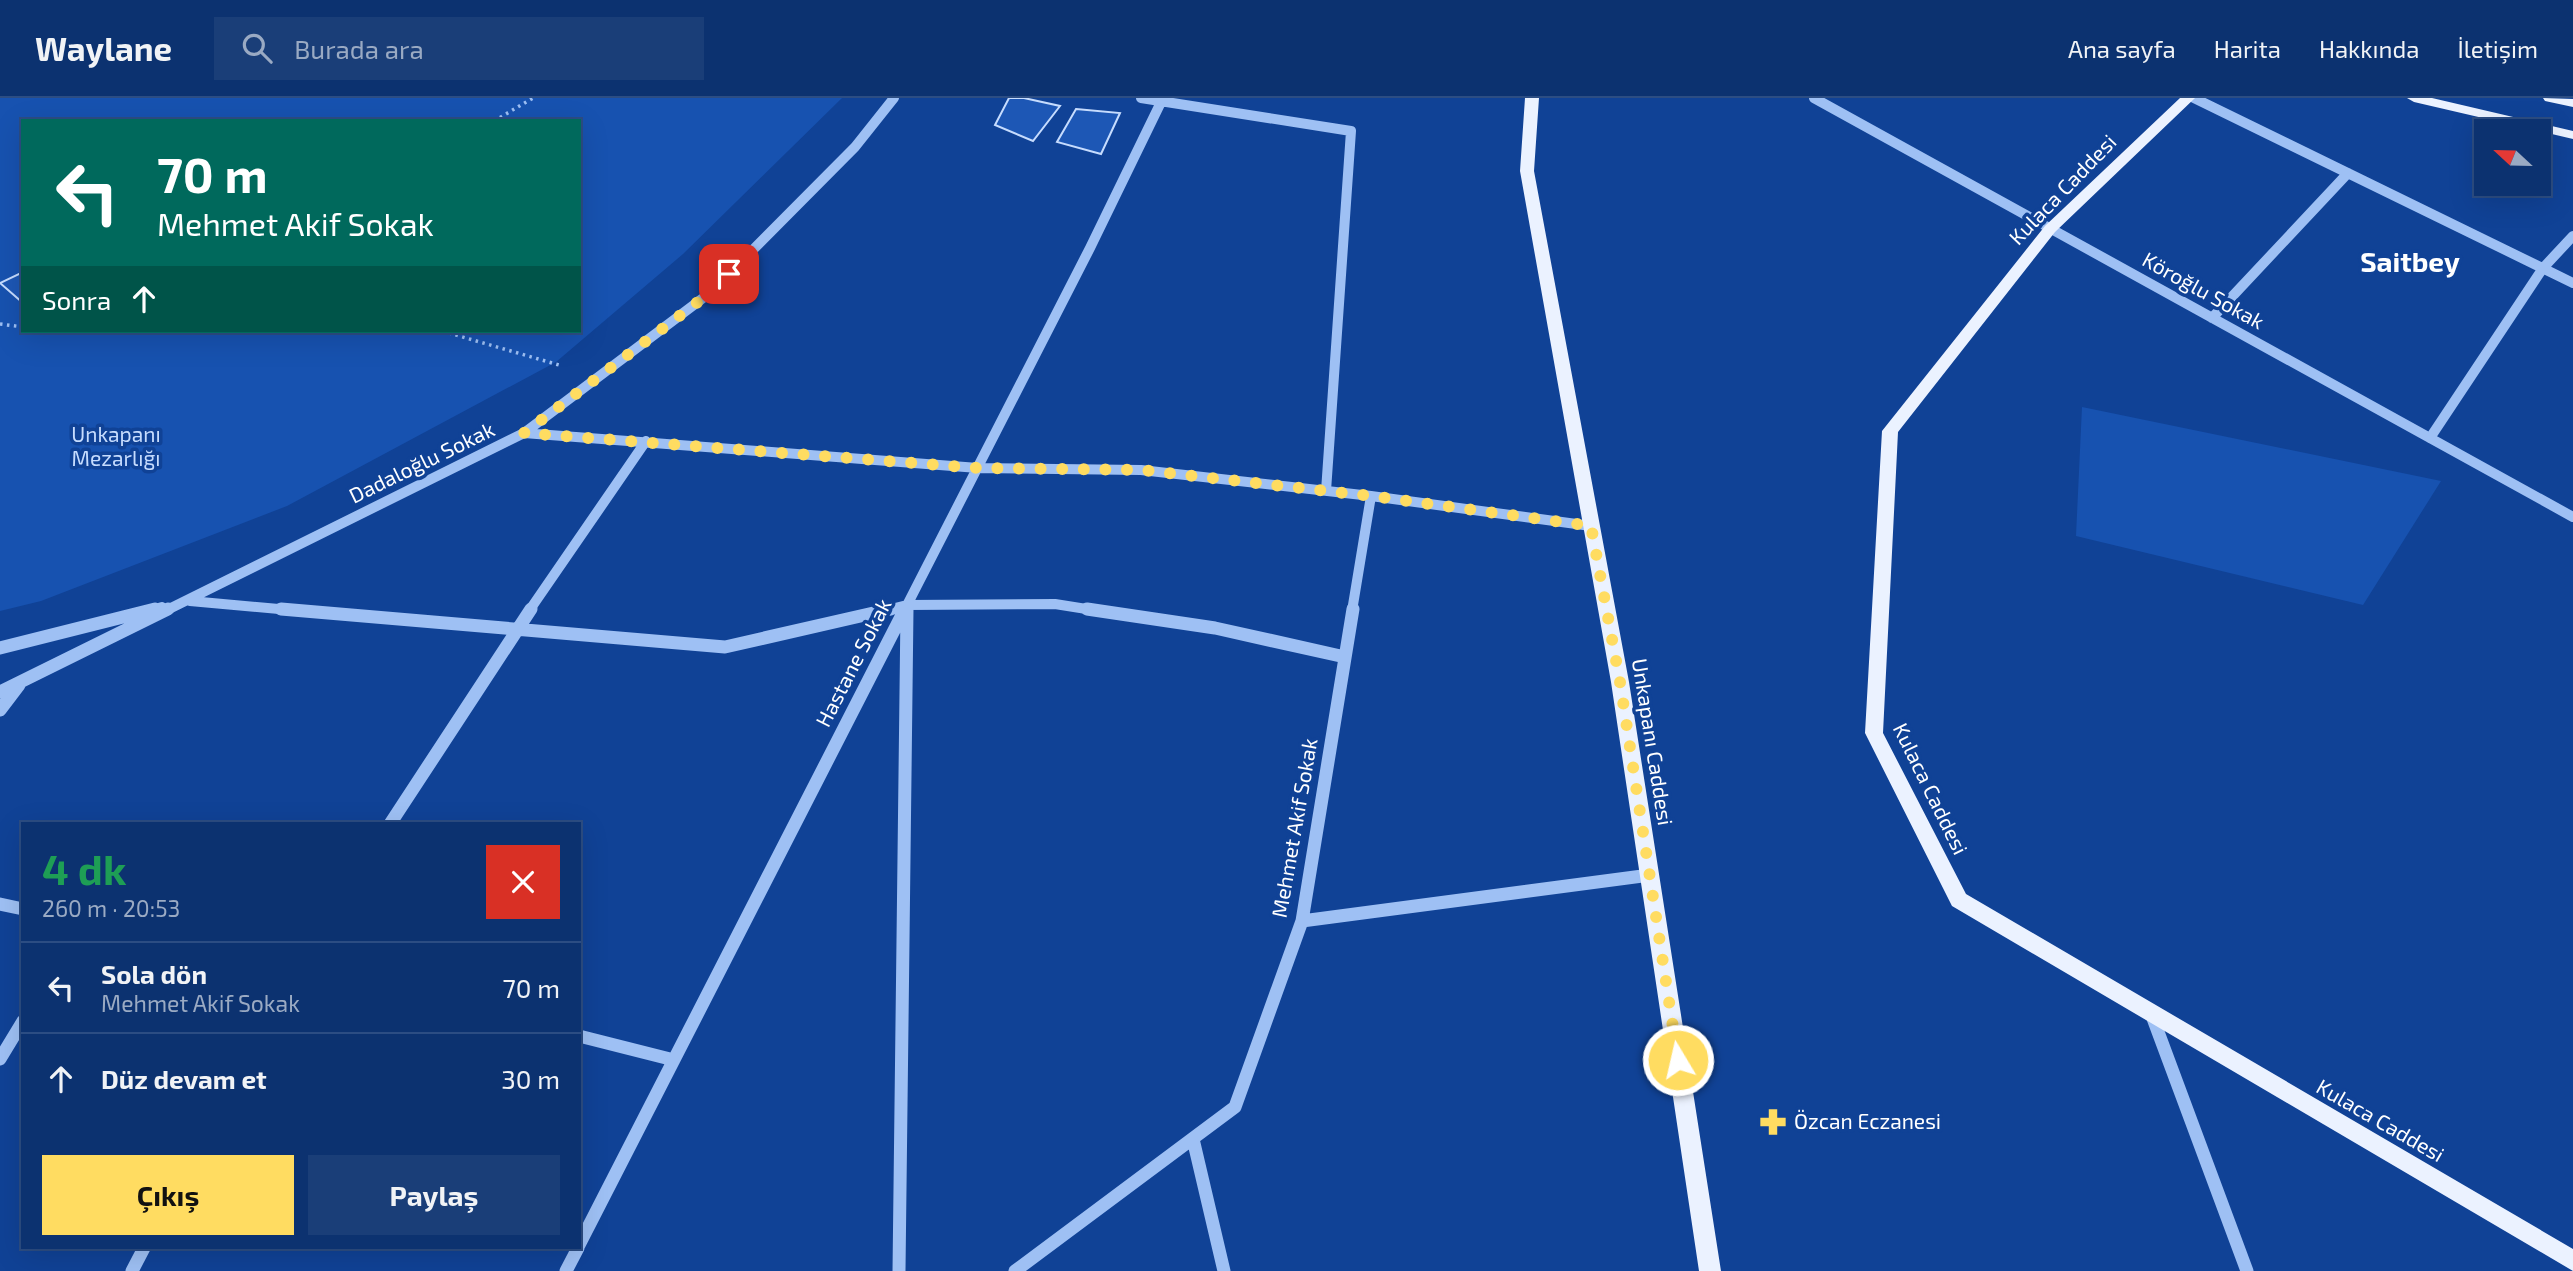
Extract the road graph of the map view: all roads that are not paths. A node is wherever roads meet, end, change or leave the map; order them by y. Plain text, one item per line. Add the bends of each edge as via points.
1 (894, 98) edge
2 (1141, 98) edge
3 (1532, 98) edge
4 (1814, 98) edge
5 (2188, 98) edge
6 (2194, 98) edge
7 (2414, 98) edge
8 (2550, 98) edge
9 (1162, 99) edge
10 (2573, 103) edge
11 (2573, 135) edge
12 (2348, 173) junction
13 (2050, 229) junction
14 (2573, 236) edge
15 (2543, 268) junction
16 (2573, 283) edge
17 (2212, 318) junction
18 (524, 433) junction
19 (2430, 438) junction
20 (646, 441) junction
21 (978, 468) junction
22 (1326, 491) junction
23 (1371, 496) junction
24 (2573, 517) edge
25 (1591, 526) junction
26 (188, 600) junction
27 (907, 605) junction
28 (516, 630) junction
29 (0, 648) edge
30 (1345, 657) junction
31 (21, 682) junction
32 (0, 692) edge
33 (0, 710) edge
34 (391, 822) edge
35 (1650, 875) junction
36 (0, 904) edge
37 (21, 909) edge
38 (1302, 921) junction
39 (2151, 1012) junction
40 (21, 1024) edge
41 (581, 1037) edge
42 (0, 1059) edge
43 (674, 1060) junction
44 (1193, 1139) junction
45 (581, 1242) edge
46 (143, 1249) edge
47 (577, 1249) edge
48 (2573, 1261) edge
49 (132, 1271) edge
50 (566, 1271) edge
51 (899, 1271) edge
52 (1015, 1271) edge
53 (1224, 1271) edge
54 (1710, 1271) edge
55 (2247, 1271) edge

1 - 18 street, Dadaloğlu Sokak via 855,147 711,292
2 - 9 street
3 - 25 main road, Unkapanı Caddesi via 1528,171
4 - 13 street, Köroğlu Sokak
5 - 13 main road, Kulaca Caddesi
6 - 12 street
7 - 11 main road
8 - 10 main road
9 - 21 street, Hastane Sokak
9 - 22 street via 1351,131
12 - 15 street
12 - 17 street
13 - 17 street, Köroğlu Sokak
13 - 39 main road, Kulaca Caddesi via 1890,431 1874,733 1959,900
14 - 15 street
15 - 16 street
15 - 19 street
17 - 19 street, Köroğlu Sokak
18 - 20 street
18 - 26 street, Dadaloğlu Sokak
19 - 24 street, Köroğlu Sokak
20 - 21 street
20 - 28 street
21 - 22 street via 1141,470
21 - 27 street, Hastane Sokak
22 - 23 street
23 - 25 street
23 - 30 street, Mehmet Akif Sokak
25 - 35 main road, Unkapanı Caddesi
26 - 28 street
26 - 29 street
26 - 31 street
27 - 28 street via 725,647
27 - 30 street via 1055,604 1216,628
27 - 43 street, Hastane Sokak
27 - 51 street
28 - 34 street
30 - 38 street, Mehmet Akif Sokak
31 - 32 street
31 - 33 street
35 - 38 street
35 - 54 main road, Unkapanı Caddesi
36 - 37 street
38 - 44 street, Mehmet Akif Sokak via 1235,1107
39 - 48 main road, Kulaca Caddesi
39 - 55 street
40 - 42 street
41 - 43 street
43 - 45 street, Hastane Sokak
44 - 52 street, Mehmet Akif Sokak
44 - 53 street
46 - 49 street
47 - 50 street, Hastane Sokak

